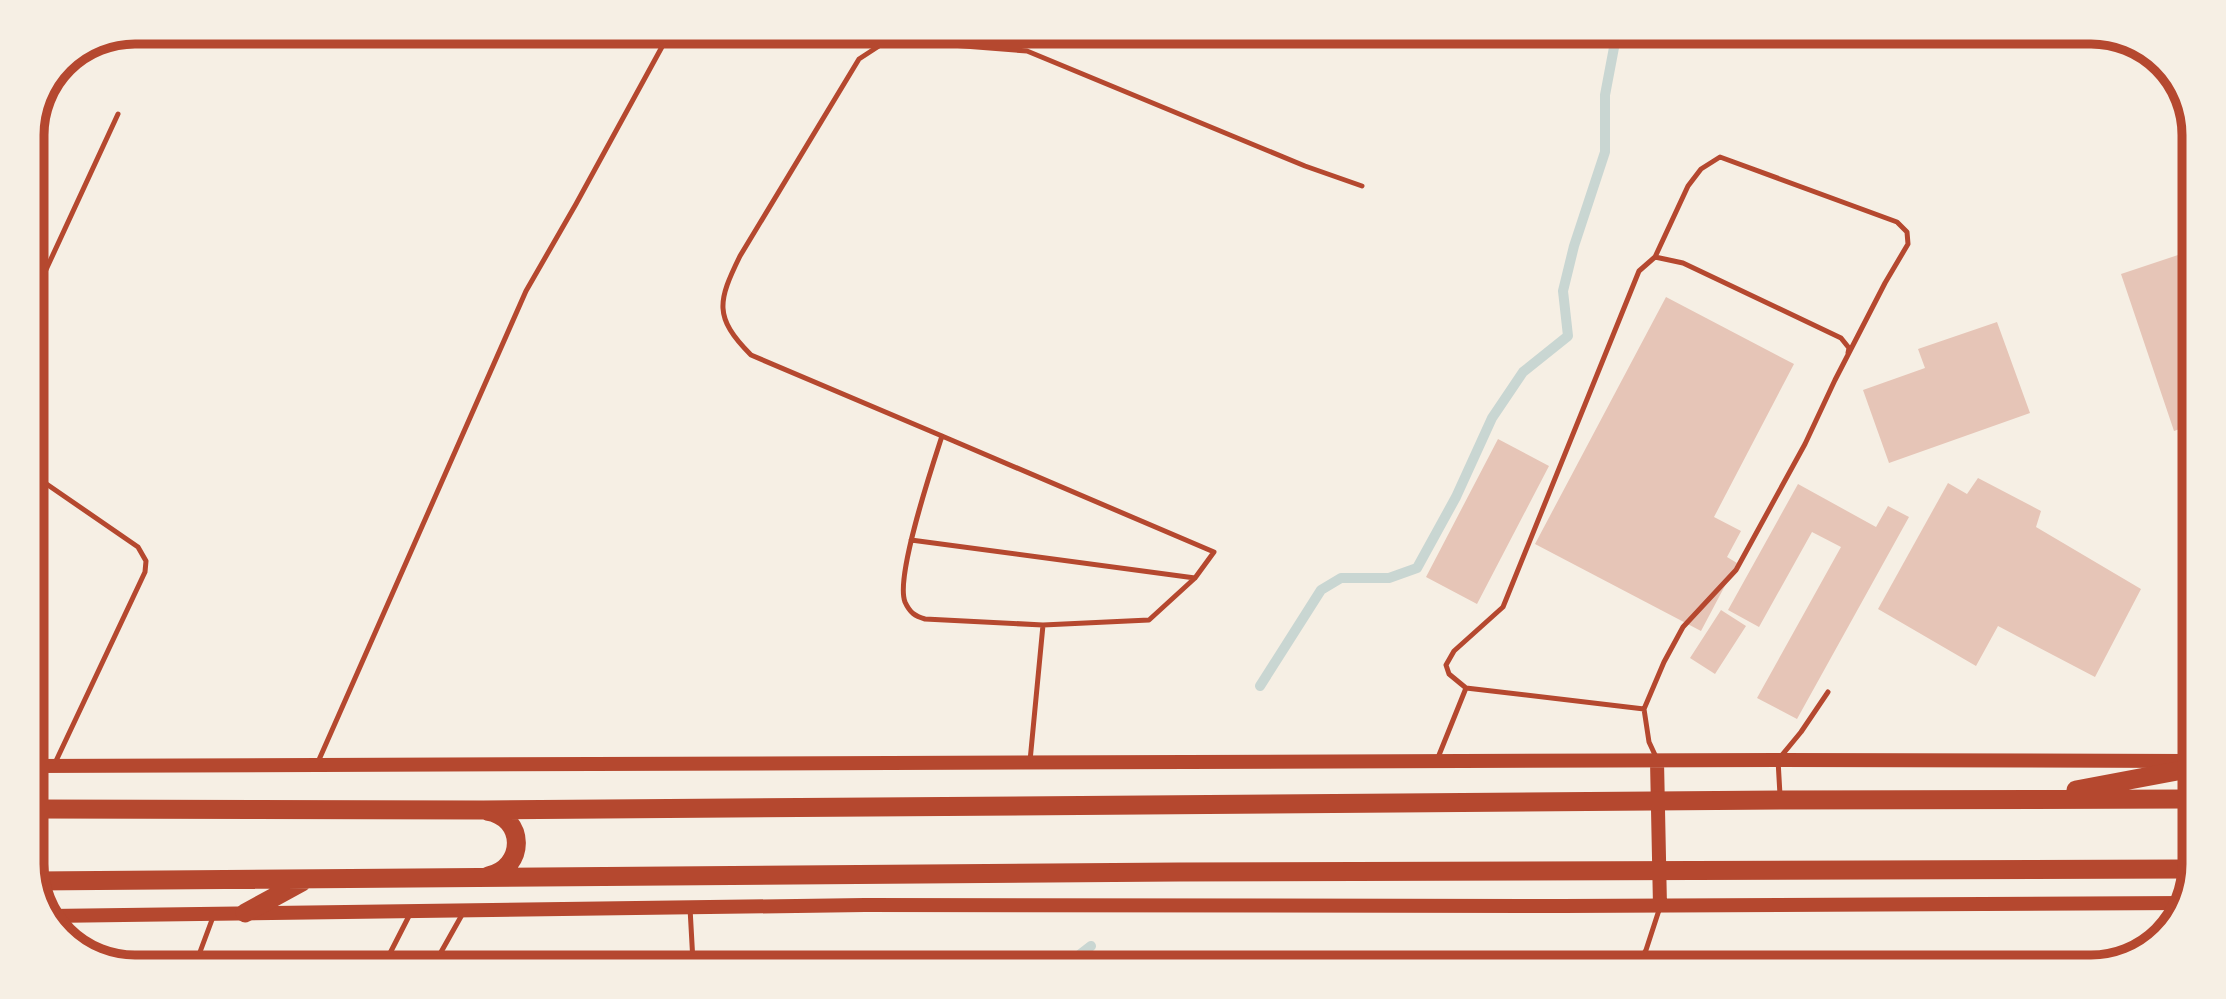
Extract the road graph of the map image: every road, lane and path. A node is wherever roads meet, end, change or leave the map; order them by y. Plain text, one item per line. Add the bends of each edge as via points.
1 (664, 44) edge
2 (881, 44) edge
3 (947, 44) edge
4 (118, 114) dead end
5 (1362, 186) dead end
6 (1655, 257) junction
7 (44, 274) edge
8 (1848, 356) junction
9 (942, 436) junction
10 (44, 482) edge
11 (911, 540) junction
12 (1195, 578) junction
13 (1043, 625) junction
14 (1466, 688) junction
15 (1828, 692) dead end
16 (1644, 709) junction
17 (1778, 760) junction
18 (1437, 761) junction
19 (1657, 761) junction
20 (2182, 761) edge
21 (1030, 762) junction
22 (317, 765) junction
23 (44, 766) edge
24 (54, 766) junction
25 (2182, 770) edge
26 (2182, 799) edge
27 (1659, 800) junction
28 (1781, 800) junction
29 (2026, 800) junction
30 (44, 809) edge
31 (483, 810) junction
32 (2181, 869) edge
33 (1659, 871) junction
34 (485, 876) junction
35 (306, 880) junction
36 (46, 881) edge
37 (2173, 903) edge
38 (1660, 906) junction
39 (690, 908) junction
40 (465, 910) junction
41 (411, 911) junction
42 (215, 914) junction
43 (245, 914) junction
44 (60, 916) edge
45 (199, 955) edge
46 (389, 955) edge
47 (439, 955) edge
48 (693, 955) edge
49 (1643, 955) edge

1 - 22 lane via 526,291
2 - 9 lane via 859,59 740,256 722,302 733,338 751,355
3 - 5 lane via 1027,51
4 - 7 lane
6 - 8 lane via 1683,263 1841,338 1849,348
6 - 8 lane via 1688,186 1700,169 1720,157 1897,222 1907,232 1908,244
6 - 14 lane via 1639,271 1503,607 1454,650 1446,665 1449,674
8 - 16 lane via 1736,570 1683,627
9 - 11 lane
9 - 12 lane via 1214,552
10 - 24 lane via 138,547 146,561 145,572
11 - 12 lane
11 - 13 lane via 904,600 912,614 925,619
12 - 13 lane via 1149,620
13 - 21 lane
14 - 16 lane
14 - 18 lane
15 - 17 lane
16 - 19 lane
17 - 19 main road
17 - 20 main road
17 - 28 lane
18 - 19 main road
18 - 21 main road
19 - 27 main road
21 - 22 main road
22 - 24 main road
23 - 24 main road
25 - 29 highway
26 - 29 highway
27 - 28 highway
27 - 31 highway
27 - 33 main road
28 - 29 highway
30 - 31 highway
31 - 34 highway via 507,820 517,843 508,866
32 - 33 highway
33 - 34 highway
33 - 38 main road
34 - 35 highway
35 - 36 highway
35 - 43 highway
37 - 38 main road
38 - 39 main road
38 - 49 lane
39 - 40 main road
39 - 48 lane
40 - 41 main road
40 - 47 lane
41 - 43 main road
41 - 46 lane
42 - 43 main road
42 - 44 main road
42 - 45 lane

